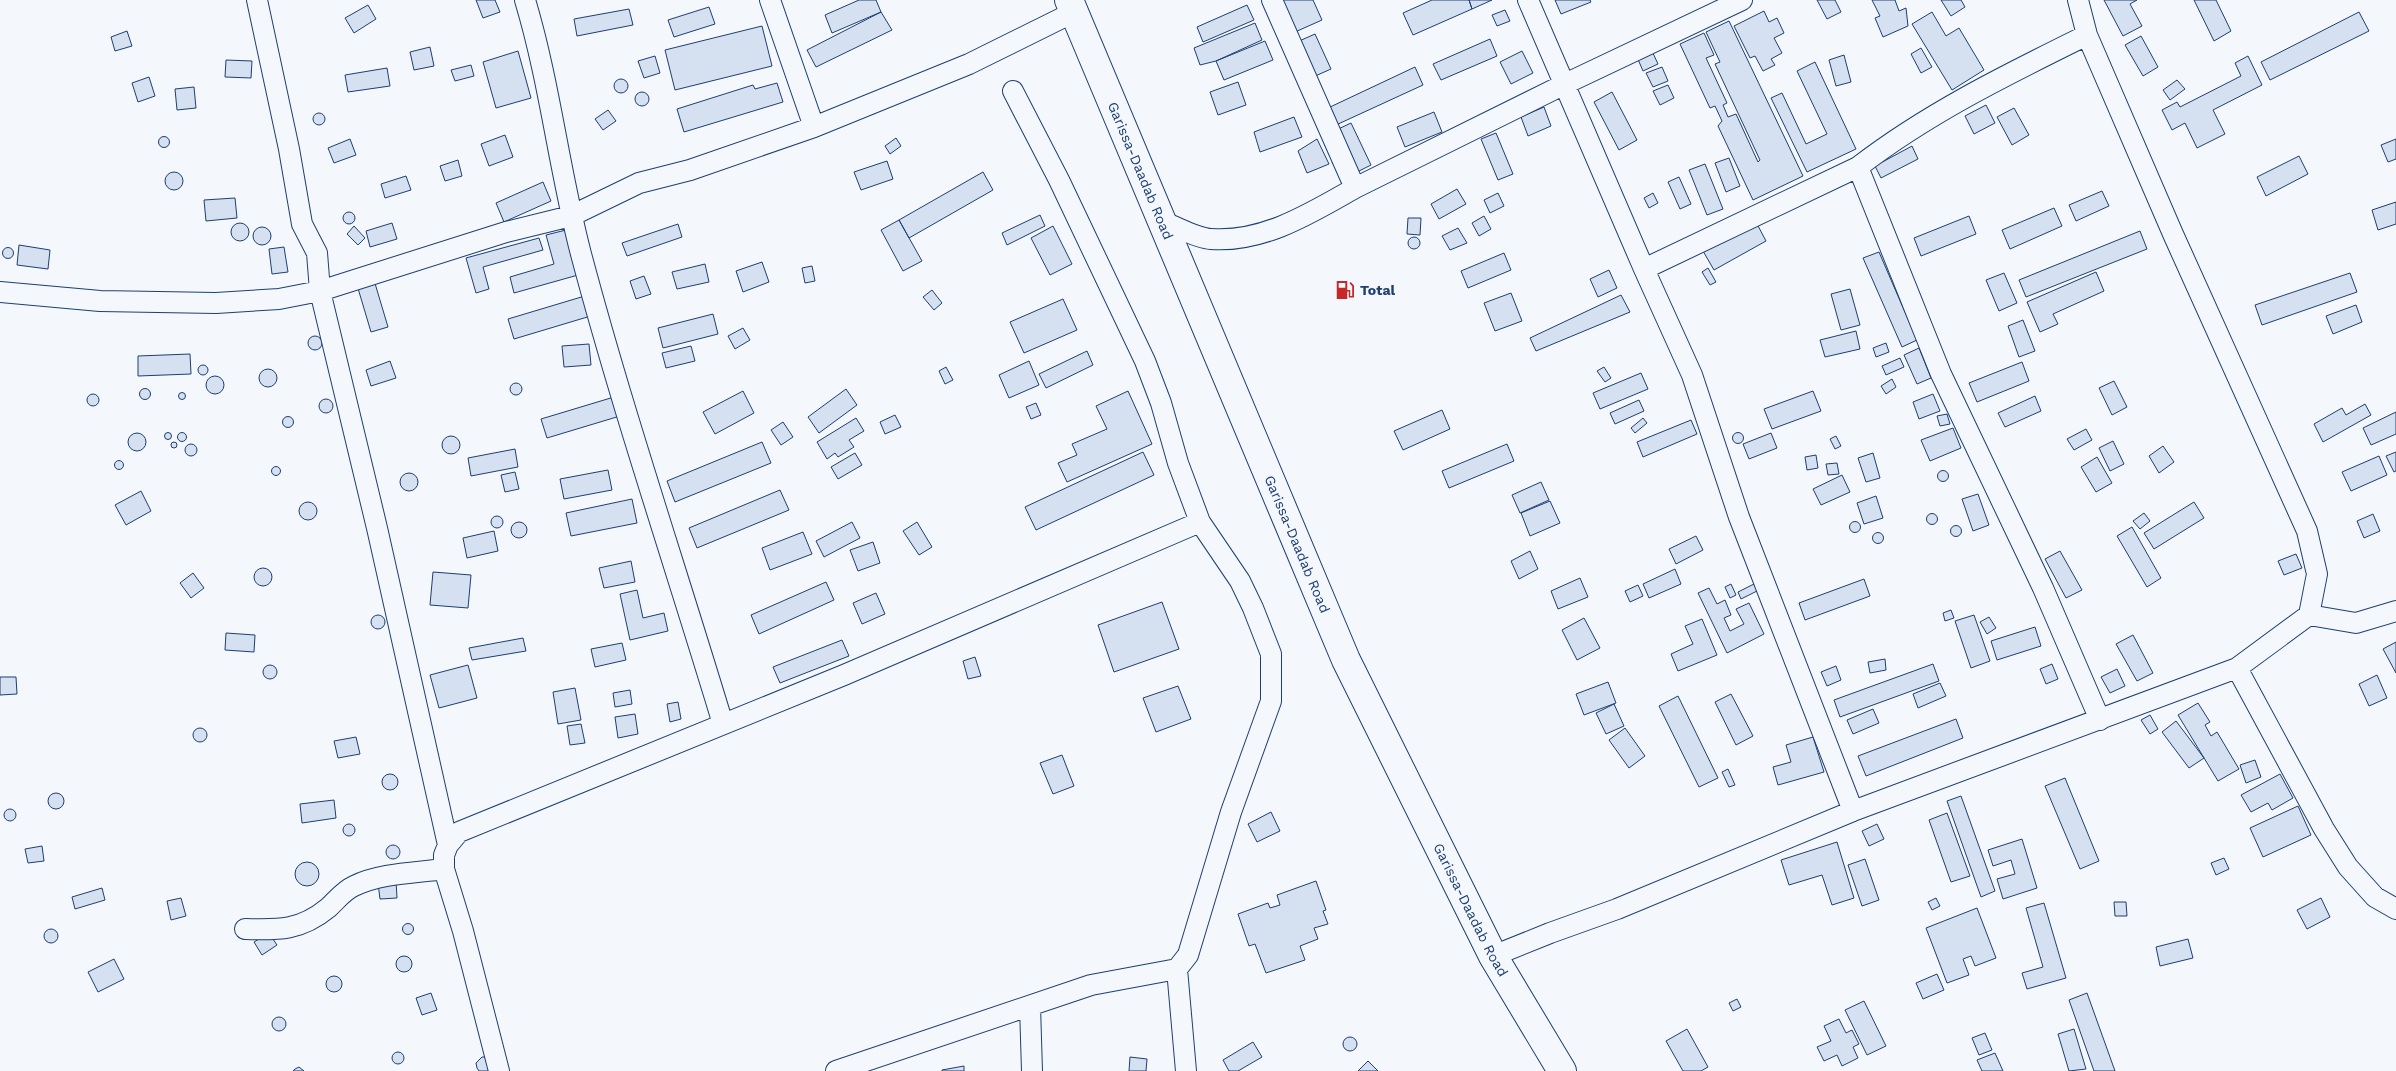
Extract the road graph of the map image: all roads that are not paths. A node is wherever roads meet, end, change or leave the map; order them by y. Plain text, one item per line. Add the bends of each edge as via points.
1 (257, 0) edge
2 (524, 0) edge
3 (770, 0) edge
4 (1272, 0) edge
5 (1528, 0) edge
6 (1742, 0) edge
7 (2078, 0) edge
8 (1071, 6) edge
9 (2088, 35) junction
10 (1566, 84) junction
11 (1013, 91) dead end
12 (814, 127) junction
13 (1858, 167) junction
14 (1355, 188) junction
15 (571, 216) junction
16 (1164, 222) junction
17 (1644, 269) junction
18 (320, 291) junction
19 (0, 292) edge
20 (1200, 522) junction
21 (2396, 611) edge
22 (2309, 615) junction
23 (2237, 668) junction
24 (2100, 720) junction
25 (723, 724) junction
26 (1853, 811) junction
27 (448, 845) junction
28 (444, 869) junction
29 (2396, 909) edge
30 (245, 929) dead end
31 (1493, 956) junction
32 (1178, 969) junction
33 (1030, 1006) junction
34 (499, 1071) edge
35 (836, 1071) edge
36 (1032, 1071) edge
37 (1186, 1071) edge
38 (1562, 1071) edge

1 - 18 street via 302,224 317,252
2 - 15 street via 539,48
3 - 12 street
4 - 14 street
5 - 10 street
6 - 10 street
7 - 9 street
8 - 12 street via 969,64
8 - 16 highway, Garissa-Daadab Road
9 - 13 street via 1940,112
9 - 22 street via 2307,531 2317,574
10 - 14 street
10 - 17 street
11 - 20 street via 1145,361
12 - 15 street via 690,170 639,183
13 - 17 street
13 - 24 street via 1941,374 2043,588
14 - 16 street via 1280,228 1241,238 1209,239
15 - 18 street via 506,232
15 - 25 street
16 - 31 highway, Garissa-Daadab Road via 1346,660
17 - 26 street via 1692,375 1739,517
18 - 19 street via 279,299 216,303 100,301
18 - 27 street
20 - 25 street via 985,616
20 - 32 street via 1240,581 1254,608 1271,654 1271,701 1231,812 1188,956
21 - 22 street via 2356,623
22 - 23 street
23 - 24 street
23 - 29 street via 2348,867 2375,897
24 - 26 street
25 - 27 street via 459,832
26 - 31 street via 1617,909
27 - 28 street
28 - 30 street via 395,875 356,885 308,921 283,930
28 - 34 street
31 - 38 highway, Garissa-Daadab Road
32 - 33 street via 1091,984
32 - 37 street
33 - 35 street
33 - 36 street

